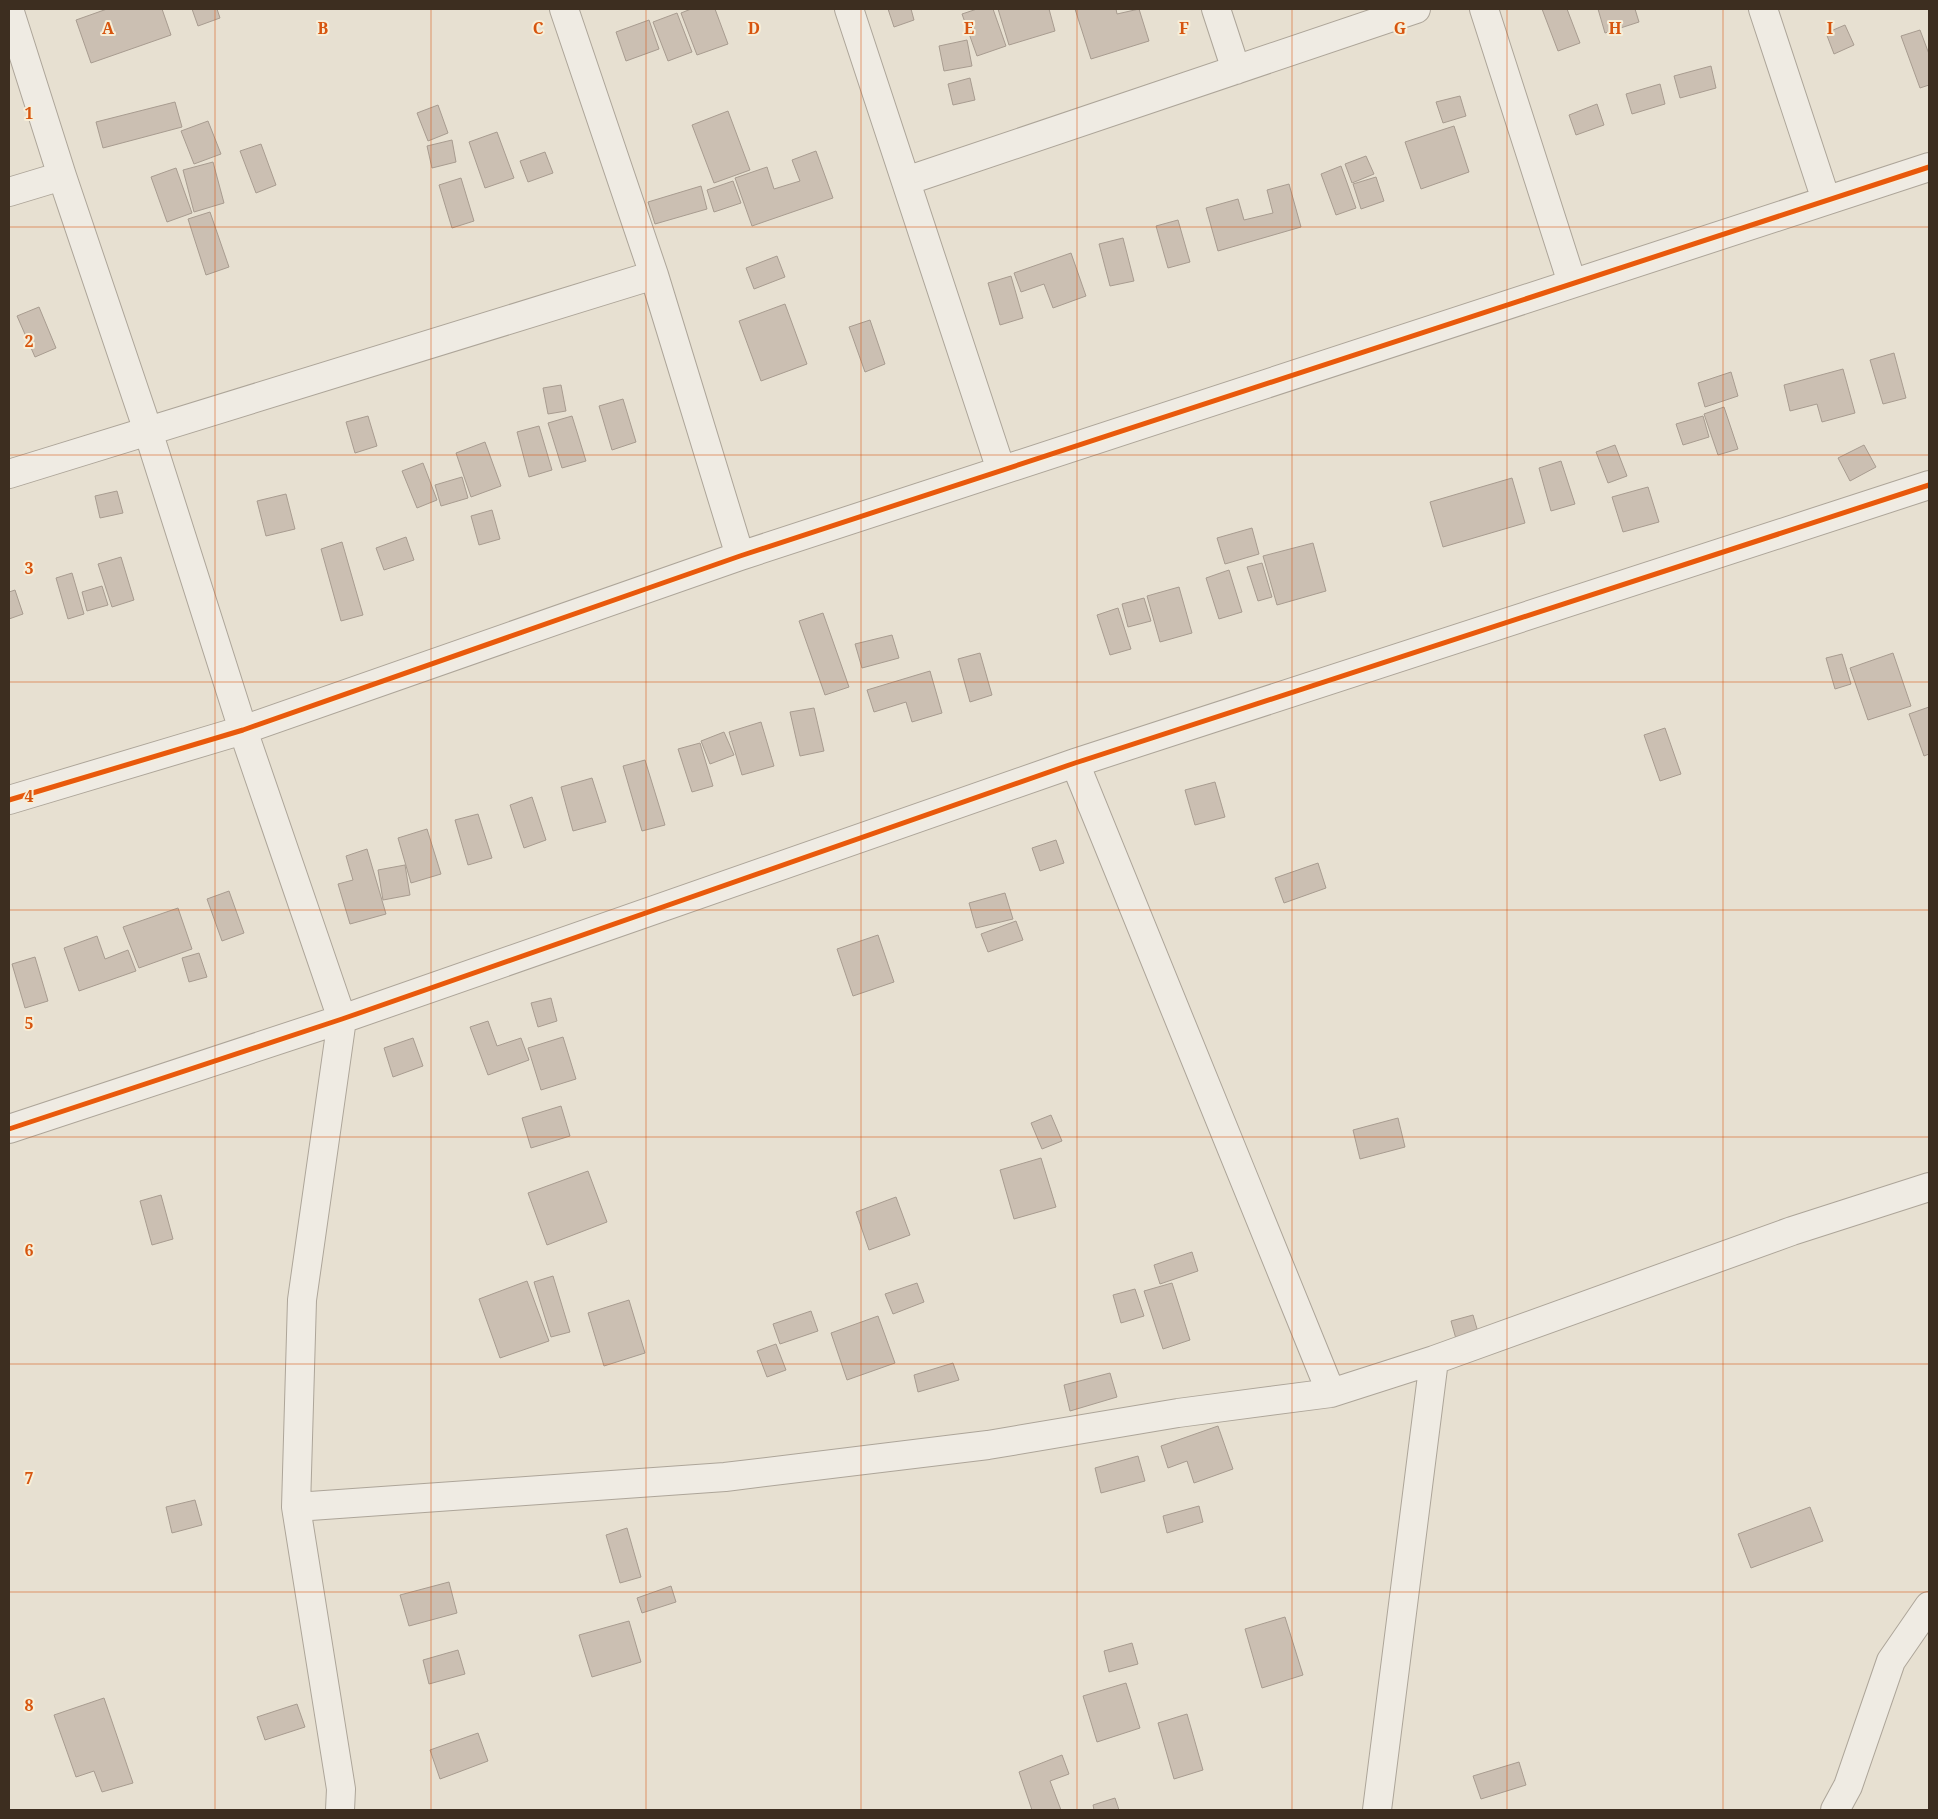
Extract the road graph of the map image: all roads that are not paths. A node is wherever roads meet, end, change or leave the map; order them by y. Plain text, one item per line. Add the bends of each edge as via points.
1 (9, 9) edge
2 (564, 9) edge
3 (849, 9) edge
4 (1216, 9) edge
5 (1416, 9) edge
6 (1484, 9) edge
7 (1763, 9) edge
8 (1236, 70) junction
9 (1929, 167) edge
10 (62, 176) junction
11 (906, 181) junction
12 (9, 192) edge
13 (1826, 200) junction
14 (654, 275) junction
15 (1572, 283) junction
16 (148, 431) junction
17 (1001, 470) junction
18 (9, 474) edge
19 (1929, 485) edge
20 (740, 556) junction
21 (244, 730) junction
22 (1075, 763) junction
23 (9, 800) edge
24 (342, 1019) junction
25 (10, 1126) edge
26 (1929, 1187) edge
27 (1434, 1360) junction
28 (1331, 1393) junction
29 (296, 1507) junction
30 (1929, 1606) edge
31 (340, 1810) edge
32 (1377, 1810) edge
33 (1836, 1810) edge

1 - 10 street
2 - 14 street
3 - 11 street
4 - 8 street
5 - 8 street
6 - 15 street
7 - 13 street
8 - 11 street
9 - 13 street
10 - 12 street
10 - 16 street
11 - 17 street
13 - 15 street
14 - 16 street
14 - 20 street
15 - 17 street
16 - 18 street
16 - 21 street
17 - 20 street
19 - 22 street
20 - 21 street
21 - 23 street
21 - 24 street
22 - 24 street
22 - 28 street
24 - 25 street
24 - 29 street via 302,1300
26 - 27 street via 1792,1231
27 - 28 street
27 - 32 street
28 - 29 street via 1178,1413 988,1445 725,1477
29 - 31 street via 340,1789
30 - 33 street via 1892,1661 1848,1786

